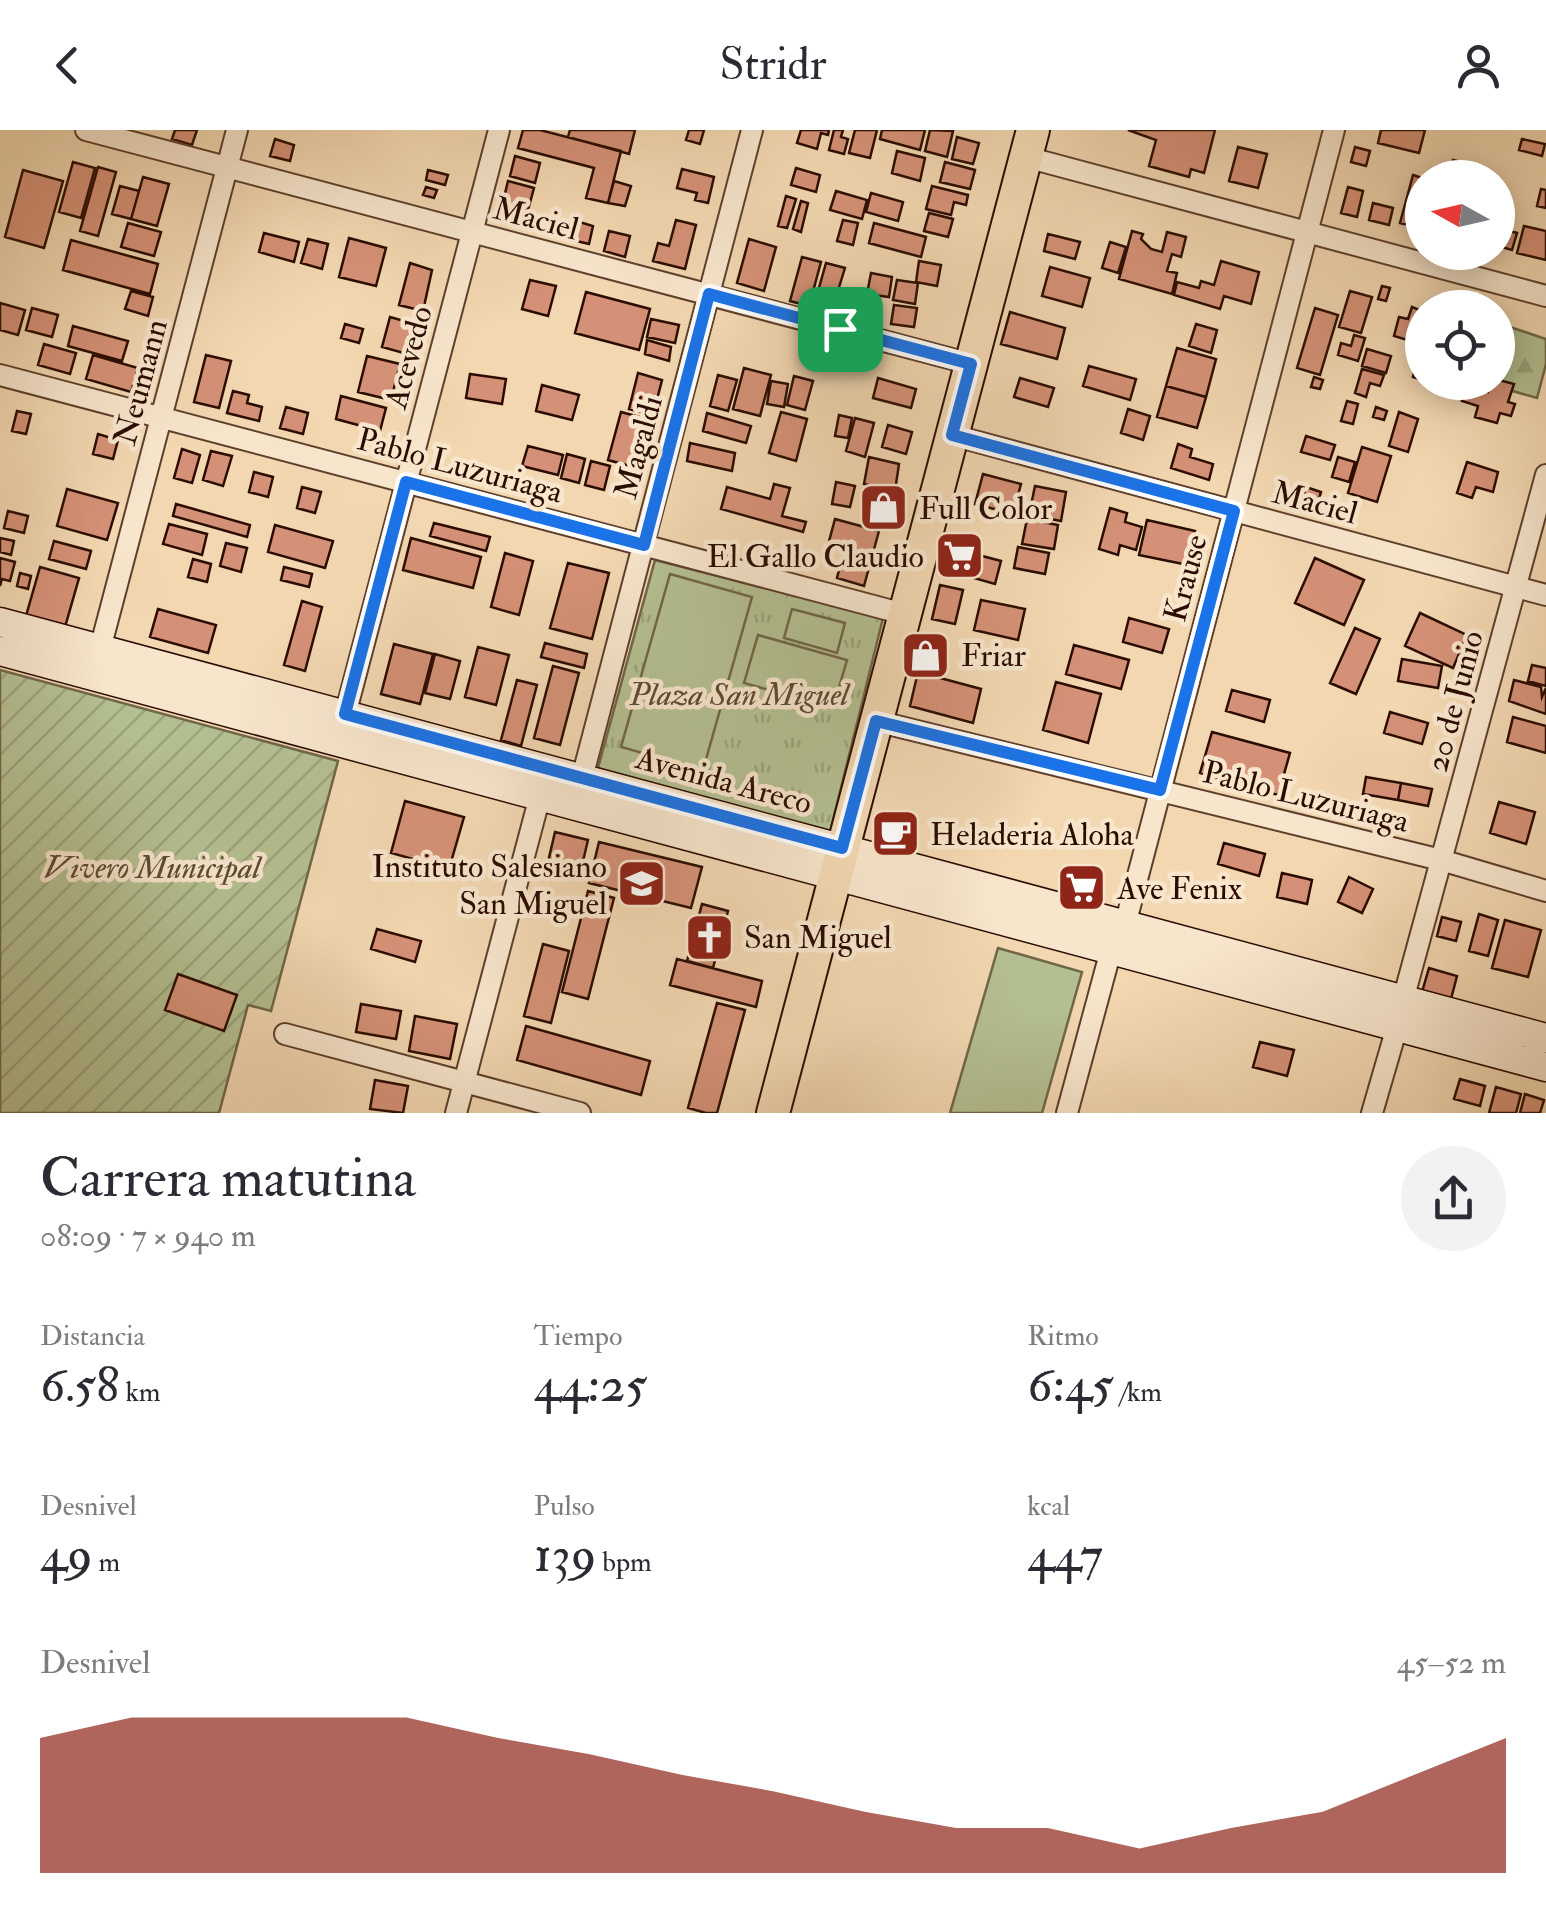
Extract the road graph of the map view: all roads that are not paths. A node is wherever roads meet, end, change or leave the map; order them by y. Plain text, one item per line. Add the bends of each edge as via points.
1 (86, 130) edge
2 (237, 130) edge
3 (499, 130) edge
4 (752, 130) edge
5 (1334, 130) edge
6 (1030, 143) edge
7 (227, 167) junction
8 (472, 232) junction
9 (1307, 232) junction
10 (709, 294) junction
11 (1546, 296) edge
12 (971, 364) junction
13 (0, 375) edge
14 (161, 418) junction
15 (952, 435) junction
16 (1546, 476) edge
17 (406, 482) junction
18 (1234, 511) junction
19 (644, 545) junction
20 (1516, 587) junction
21 (1546, 595) edge
22 (904, 614) junction
23 (0, 622) edge
24 (100, 649) junction
25 (0, 651) edge
26 (345, 714) junction
27 (876, 721) junction
28 (582, 778) junction
29 (1160, 790) junction
30 (540, 796) junction
31 (1441, 860) junction
32 (838, 862) junction
33 (1546, 891) edge
34 (1125, 925) junction
35 (1111, 950) junction
36 (1400, 1013) junction
37 (285, 1034) dead end
38 (1546, 1038) edge
39 (1546, 1067) edge
40 (464, 1082) junction
41 (456, 1113) edge
42 (580, 1113) edge
43 (772, 1113) edge
44 (1067, 1113) edge
45 (1372, 1113) edge

1 - 7 street, Maciel
2 - 7 street, Neumann
3 - 8 street, Acevedo
4 - 10 street, Magaldi
5 - 9 street, Krause
6 - 9 street
6 - 12 main road
7 - 8 street, Maciel
7 - 14 street, Neumann
8 - 10 street, Maciel
8 - 17 street, Acevedo
9 - 11 street
9 - 18 street, Krause
10 - 12 street, Maciel
10 - 19 street, Magaldi
12 - 15 main road
13 - 14 street, Pablo Luzuriaga
14 - 17 street, Pablo Luzuriaga
14 - 24 street, Neumann
15 - 18 street, Maciel
15 - 22 main road
16 - 20 street, 20 de Junio
17 - 19 street, Pablo Luzuriaga
17 - 26 street, Acevedo
18 - 20 street, Maciel
18 - 29 street, Krause
19 - 22 street, Pablo Luzuriaga
19 - 28 street, Magaldi
20 - 21 street, Maciel
20 - 31 street, 20 de Junio
22 - 27 main road
23 - 24 main road, Avenida Areco
24 - 26 main road, Avenida Areco
25 - 30 main road, Avenida Areco
26 - 28 main road, Avenida Areco
27 - 29 street, Pablo Luzuriaga
27 - 32 main road
28 - 32 main road, Avenida Areco
29 - 31 street, Pablo Luzuriaga
29 - 34 street, Krause
30 - 32 main road, Avenida Areco
30 - 40 street
31 - 33 street, Pablo Luzuriaga
31 - 36 street, 20 de Junio
32 - 34 main road, Avenida Areco
32 - 35 main road, Avenida Areco
32 - 43 main road
34 - 36 main road, Avenida Areco
35 - 36 main road, Avenida Areco
35 - 44 street
36 - 38 main road, Avenida Areco
36 - 39 main road, Avenida Areco
36 - 45 street, 20 de Junio
37 - 40 street
40 - 41 street
40 - 42 street

